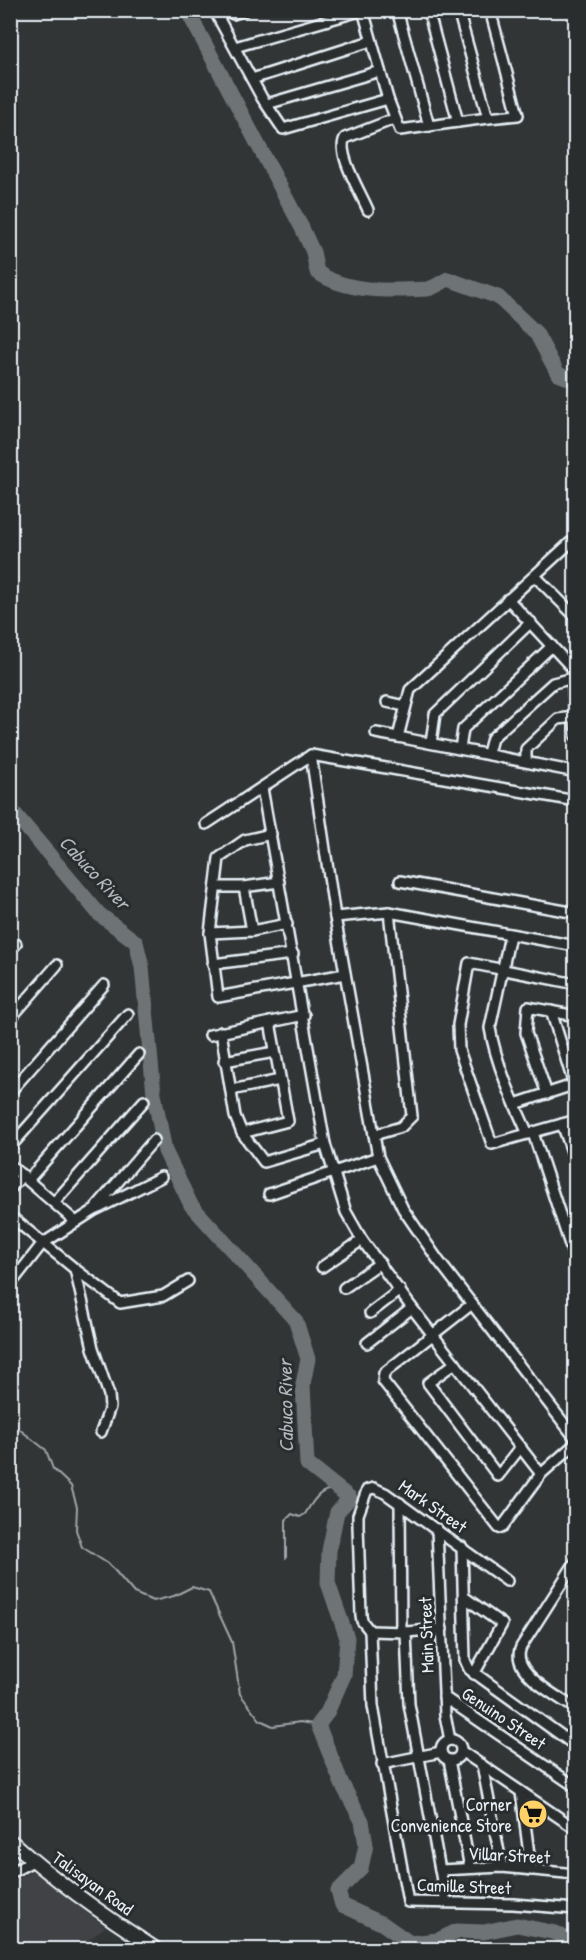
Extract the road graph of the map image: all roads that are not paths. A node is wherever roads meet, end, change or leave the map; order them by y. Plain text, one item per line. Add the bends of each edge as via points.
1 (214, 10) edge
2 (245, 10) edge
3 (397, 10) edge
4 (428, 10) edge
5 (458, 10) edge
6 (490, 10) edge
7 (363, 11) edge
8 (233, 14) dead end
9 (371, 41) junction
10 (235, 47) junction
11 (380, 71) junction
12 (252, 79) junction
13 (388, 99) junction
14 (267, 104) junction
15 (488, 118) junction
16 (394, 119) junction
17 (458, 122) junction
18 (429, 126) junction
19 (368, 210) dead end
20 (576, 542) edge
21 (535, 576) junction
22 (508, 599) junction
23 (576, 617) edge
24 (531, 622) junction
25 (552, 646) junction
26 (574, 678) edge
27 (387, 702) dead end
28 (405, 706) junction
29 (575, 717) edge
30 (376, 733) dead end
31 (576, 736) edge
32 (398, 737) junction
33 (431, 743) junction
34 (460, 749) junction
35 (488, 753) junction
36 (312, 755) junction
37 (526, 761) junction
38 (576, 772) edge
39 (262, 788) junction
40 (576, 801) edge
41 (206, 824) dead end
42 (272, 834) junction
43 (400, 881) dead end
44 (279, 882) junction
45 (216, 887) junction
46 (244, 887) junction
47 (389, 912) junction
48 (576, 914) edge
49 (335, 917) junction
50 (287, 924) junction
51 (252, 931) junction
52 (210, 933) junction
53 (510, 935) junction
54 (576, 946) edge
55 (293, 954) junction
56 (57, 964) dead end
57 (213, 964) junction
58 (503, 971) junction
59 (345, 974) junction
60 (298, 983) junction
61 (576, 984) edge
62 (104, 985) dead end
63 (551, 1011) junction
64 (128, 1014) dead end
65 (304, 1015) junction
66 (576, 1016) edge
67 (10, 1019) edge
68 (270, 1022) junction
69 (221, 1032) junction
70 (210, 1035) dead end
71 (275, 1052) junction
72 (139, 1053) dead end
73 (224, 1061) junction
74 (280, 1080) junction
75 (575, 1085) edge
76 (231, 1090) junction
77 (10, 1092) edge
78 (547, 1094) junction
79 (144, 1101) dead end
80 (514, 1104) junction
81 (576, 1120) edge
82 (562, 1124) junction
83 (242, 1133) junction
84 (530, 1133) junction
85 (374, 1135) junction
86 (154, 1140) dead end
87 (325, 1144) junction
88 (10, 1147) edge
89 (378, 1157) junction
90 (576, 1163) edge
91 (10, 1165) edge
92 (332, 1173) junction
93 (161, 1177) dead end
94 (25, 1178) junction
95 (10, 1189) edge
96 (269, 1194) dead end
97 (54, 1203) junction
98 (93, 1211) junction
99 (10, 1216) edge
100 (76, 1222) junction
101 (362, 1240) junction
102 (42, 1244) junction
103 (573, 1249) edge
104 (380, 1263) junction
105 (576, 1263) edge
106 (322, 1267) dead end
107 (75, 1269) junction
108 (14, 1271) edge
109 (188, 1281) dead end
110 (10, 1285) edge
111 (344, 1288) dead end
112 (400, 1290) junction
113 (472, 1304) junction
114 (412, 1308) junction
115 (370, 1312) dead end
116 (434, 1335) junction
117 (367, 1343) dead end
118 (455, 1363) junction
119 (101, 1432) dead end
120 (576, 1441) edge
121 (521, 1448) junction
122 (541, 1474) junction
123 (400, 1503) junction
124 (437, 1529) junction
125 (462, 1546) junction
126 (576, 1561) edge
127 (507, 1581) dead end
128 (464, 1597) junction
129 (442, 1629) junction
130 (370, 1631) junction
131 (404, 1632) junction
132 (474, 1674) junction
133 (444, 1697) junction
134 (576, 1709) edge
135 (450, 1740) junction
136 (576, 1746) edge
137 (461, 1751) junction
138 (441, 1752) junction
139 (417, 1758) junction
140 (449, 1760) junction
141 (382, 1764) junction
142 (482, 1765) junction
143 (576, 1787) edge
144 (521, 1792) junction
145 (576, 1829) edge
146 (10, 1840) edge
147 (33, 1861) junction
148 (502, 1867) junction
149 (470, 1868) junction
150 (440, 1870) junction
151 (531, 1870) junction
152 (10, 1873) edge
153 (576, 1874) edge
154 (446, 1902) junction
155 (576, 1909) edge
156 (158, 1950) edge

1 - 10 street
2 - 8 street
3 - 18 street
4 - 17 street
5 - 15 street
6 - 15 street via 518,115
7 - 9 street
7 - 10 street
9 - 11 street
9 - 12 street
10 - 12 street
11 - 13 street
11 - 14 street
12 - 14 street
13 - 14 street via 283,129
13 - 16 street
15 - 17 street
16 - 18 street via 400,130
16 - 19 street via 343,142 342,152
17 - 18 street
20 - 21 street via 570,543
21 - 22 street
21 - 23 street
22 - 24 street
22 - 28 street via 410,690
24 - 25 street
24 - 33 street via 435,714
25 - 26 street via 572,668
25 - 34 street via 463,729
26 - 29 street
26 - 35 street via 553,683 492,738
27 - 28 street
28 - 32 street
29 - 31 street
29 - 37 street via 558,719 526,749
30 - 32 street
32 - 33 street
33 - 34 street
34 - 35 street
35 - 37 street
36 - 39 street
36 - 40 street
36 - 49 street
37 - 38 street
39 - 41 street
39 - 42 street
42 - 44 street
42 - 45 street via 244,840 219,858
43 - 48 street
44 - 46 street
44 - 50 street
45 - 46 street
45 - 52 street
46 - 51 street
47 - 49 street
47 - 53 street
47 - 85 street via 412,1116 401,1127
49 - 59 street
50 - 51 street
50 - 55 street
51 - 52 street
52 - 57 street
53 - 54 street
53 - 58 street
55 - 57 street
55 - 60 street
56 - 67 street
57 - 60 street via 218,997
58 - 61 street
58 - 80 street via 490,1028
58 - 84 street via 468,963 458,1025 459,1050 492,1144
59 - 60 street
59 - 85 street
60 - 65 street
62 - 77 street
63 - 66 street
63 - 75 street
63 - 78 street via 528,1007 526,1033
64 - 88 street
65 - 68 street
65 - 87 street
68 - 69 street
68 - 71 street
69 - 70 street
69 - 73 street
71 - 73 street
71 - 74 street
72 - 94 street
73 - 76 street
74 - 76 street
74 - 83 street via 288,1121
75 - 78 street
76 - 83 street
78 - 80 street
79 - 97 street
80 - 84 street
81 - 82 street
82 - 84 street
82 - 90 street
83 - 87 street via 264,1162
84 - 103 street
85 - 89 street
86 - 98 street
87 - 92 street
89 - 92 street
89 - 113 street via 404,1209
91 - 94 street
92 - 96 street
92 - 101 street via 346,1212
93 - 98 street
94 - 95 street
94 - 97 street
97 - 100 street
98 - 100 street
99 - 102 street
100 - 102 street
101 - 104 street
101 - 106 street
102 - 107 street
102 - 108 street
103 - 105 street
104 - 111 street
104 - 112 street
107 - 109 street via 120,1303 164,1296
107 - 119 street via 93,1348 109,1395 110,1407
108 - 110 street
112 - 114 street
112 - 115 street
113 - 116 street
113 - 120 street
114 - 116 street
114 - 117 street
116 - 118 street
116 - 122 street via 384,1373 382,1379 495,1526 503,1526
118 - 121 street
118 - 121 street via 428,1383 498,1476
120 - 122 street
121 - 122 street
123 - 124 street, Mark Street
123 - 130 street, Mark Street via 374,1488 367,1490 358,1515 361,1615
123 - 131 street
124 - 125 street, Mark Street
124 - 129 street, Main Street
125 - 127 street, Mark Street
125 - 128 street
126 - 134 street via 521,1647 518,1659 524,1671
128 - 132 street via 465,1660
128 - 132 street via 502,1624
129 - 131 street
129 - 133 street, Main Street
130 - 131 street
130 - 141 street, Camille Street via 373,1706
131 - 139 street
132 - 136 street
133 - 135 street, Main Street
133 - 143 street, Genuino Street
135 - 137 street via 460,1744
135 - 138 street
137 - 140 street via 458,1758
137 - 142 street
138 - 139 street
138 - 140 street
139 - 141 street
139 - 150 street
140 - 149 street
141 - 154 street, Camille Street via 408,1902
142 - 144 street
142 - 148 street
144 - 145 street
144 - 151 street
146 - 147 main road, Talisayan Road
147 - 152 street
147 - 156 main road, Talisayan Road via 104,1916
148 - 149 street, Villar Street
148 - 151 street, Villar Street
149 - 150 street, Villar Street
150 - 154 street
151 - 153 street, Villar Street
154 - 155 street, Camille Street

